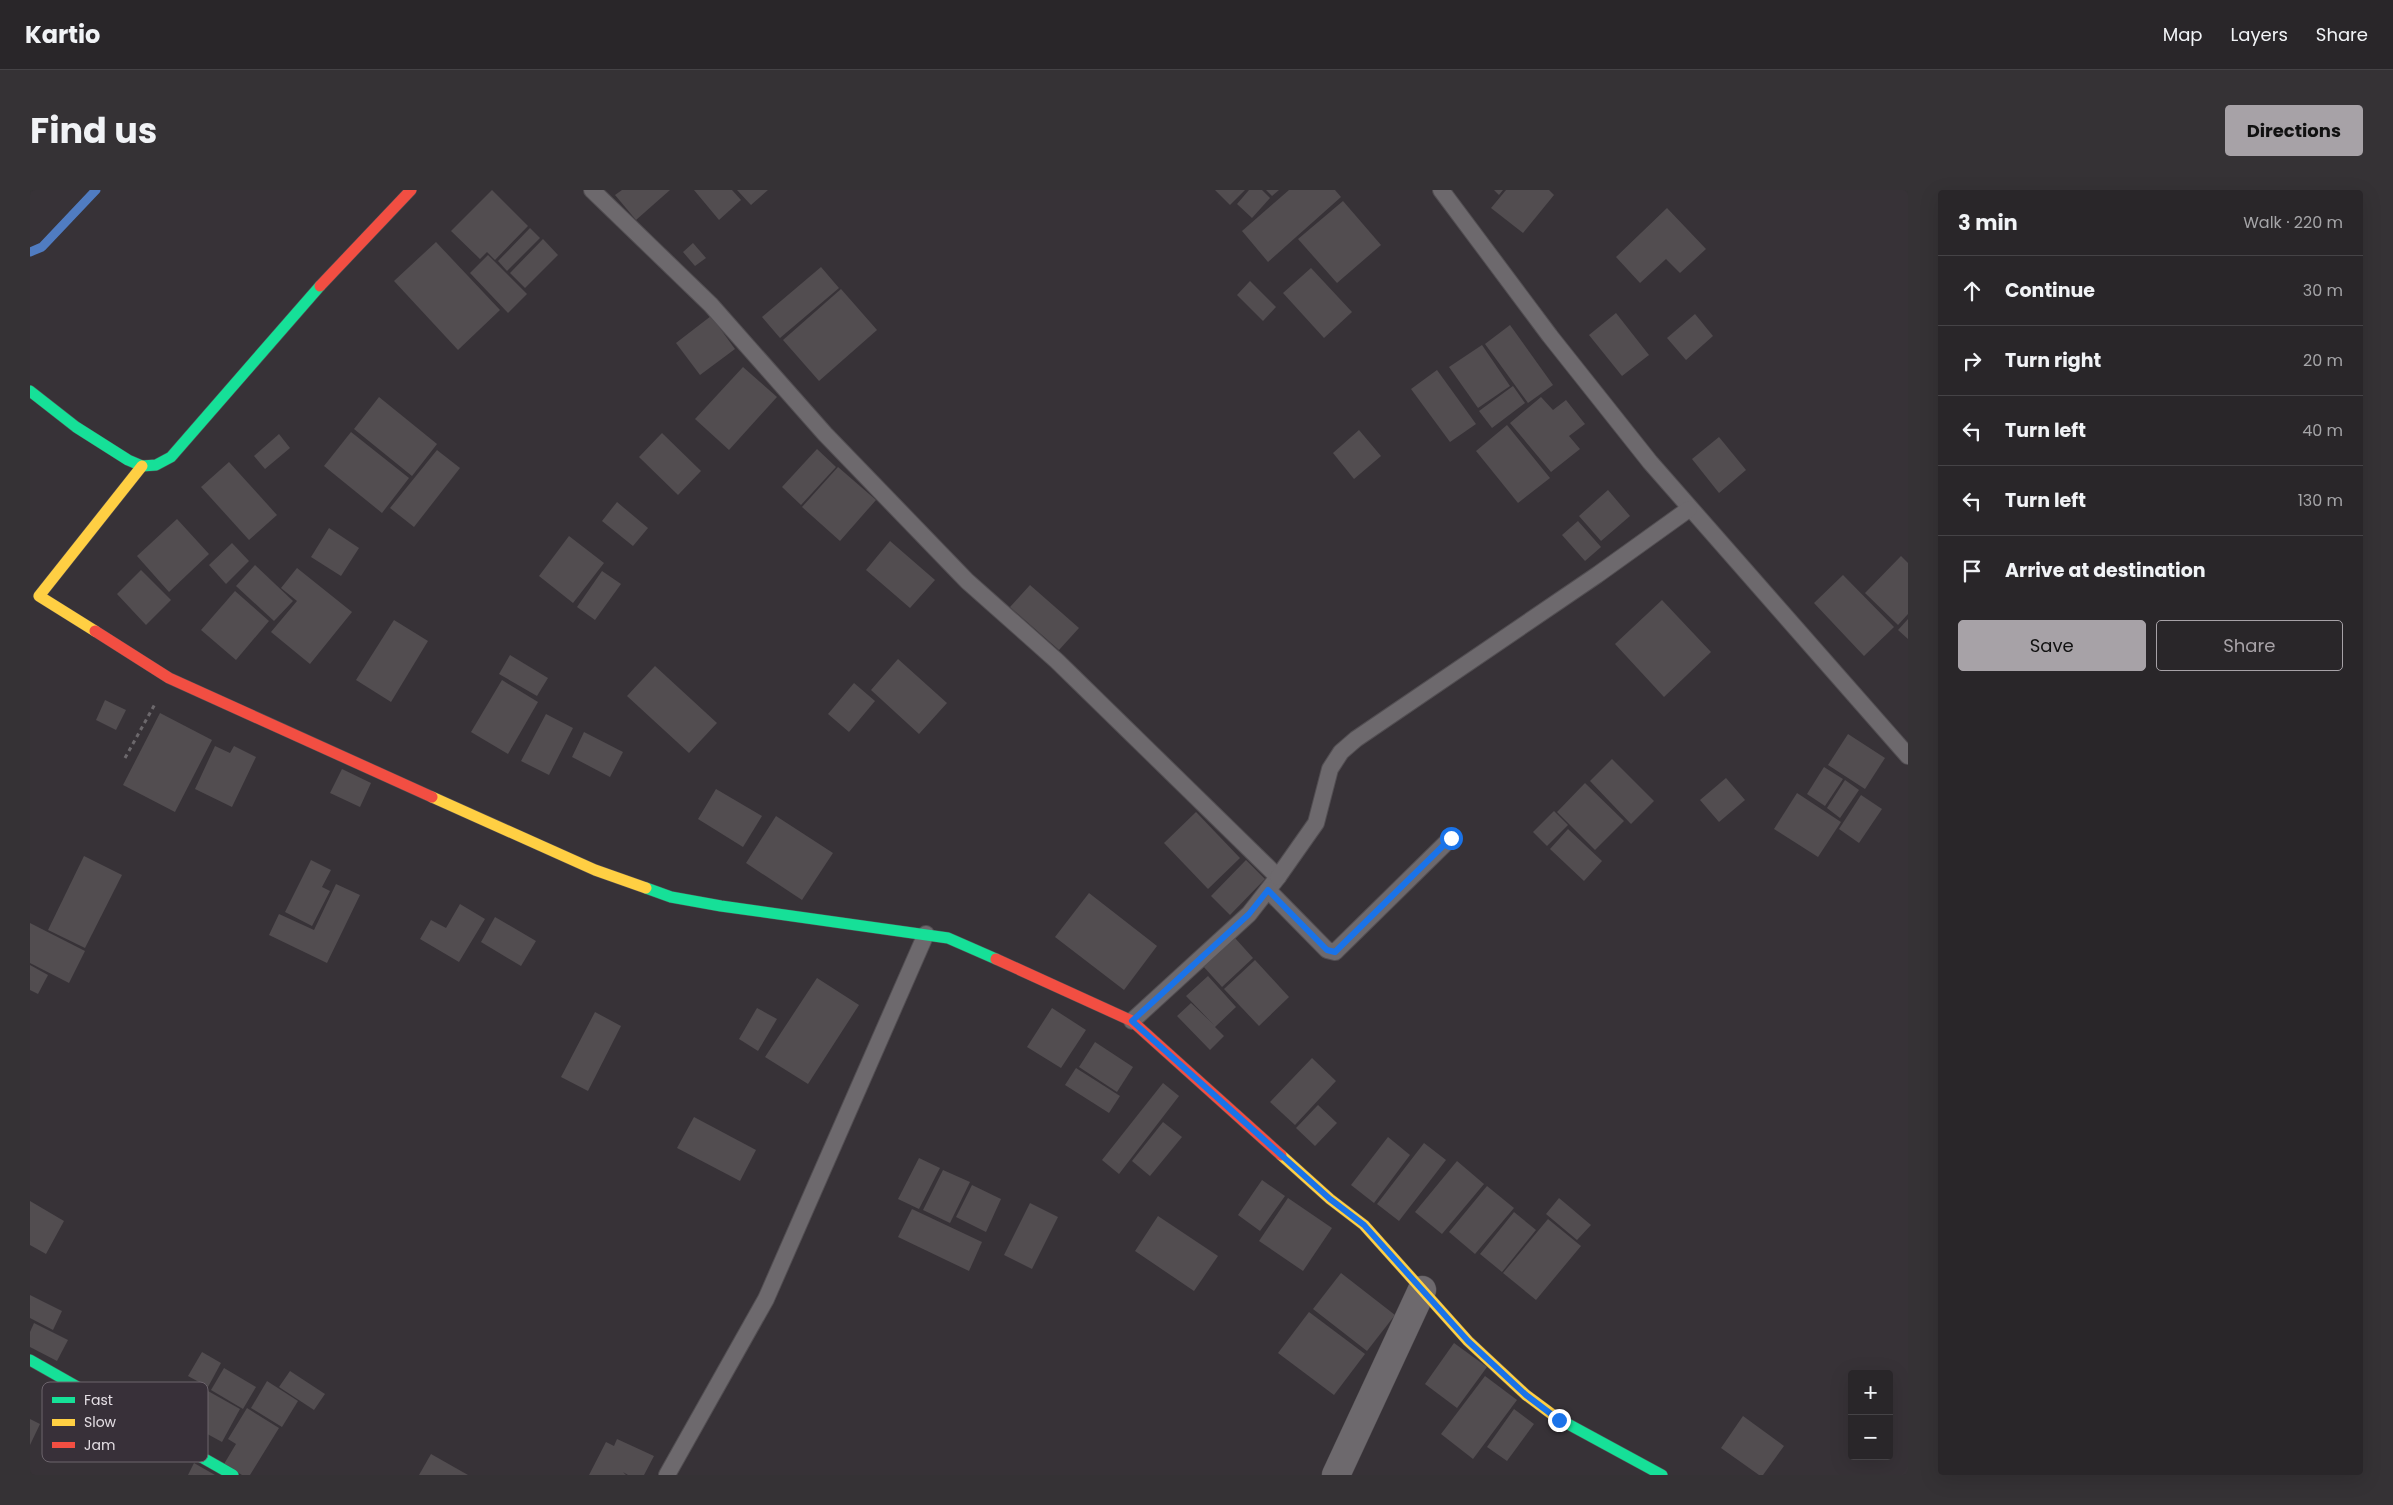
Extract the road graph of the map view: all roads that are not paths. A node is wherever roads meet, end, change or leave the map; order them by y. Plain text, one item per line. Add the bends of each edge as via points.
1 (411, 190) edge
2 (592, 190) edge
3 (1441, 190) edge
4 (30, 391) edge
5 (142, 466) junction
6 (1689, 509) junction
7 (34, 602) edge
8 (1908, 756) edge
9 (1451, 838) dead end
10 (1273, 884) junction
11 (926, 934) junction
12 (1132, 1021) junction
13 (1422, 1290) junction
14 (30, 1360) edge
15 (69, 1382) edge
16 (208, 1461) edge
17 (233, 1475) edge
18 (667, 1475) edge
19 (1336, 1475) edge
20 (1662, 1475) edge

1 - 5 street via 309,297 171,457 156,465
2 - 10 lane via 710,304 825,434 966,581 1057,661
3 - 6 lane via 1550,336
4 - 5 street via 76,427
5 - 7 street
6 - 8 lane
6 - 10 lane via 1341,752 1330,769 1316,823
7 - 11 street via 170,678 595,870 671,896 721,906
9 - 10 lane via 1335,952 1327,950
10 - 12 lane via 1249,914
11 - 12 street via 968,945
11 - 18 lane via 766,1299
12 - 13 street via 1330,1199 1364,1225
13 - 19 street
13 - 20 street via 1468,1341 1526,1395 1559,1420
14 - 15 street
16 - 17 street

